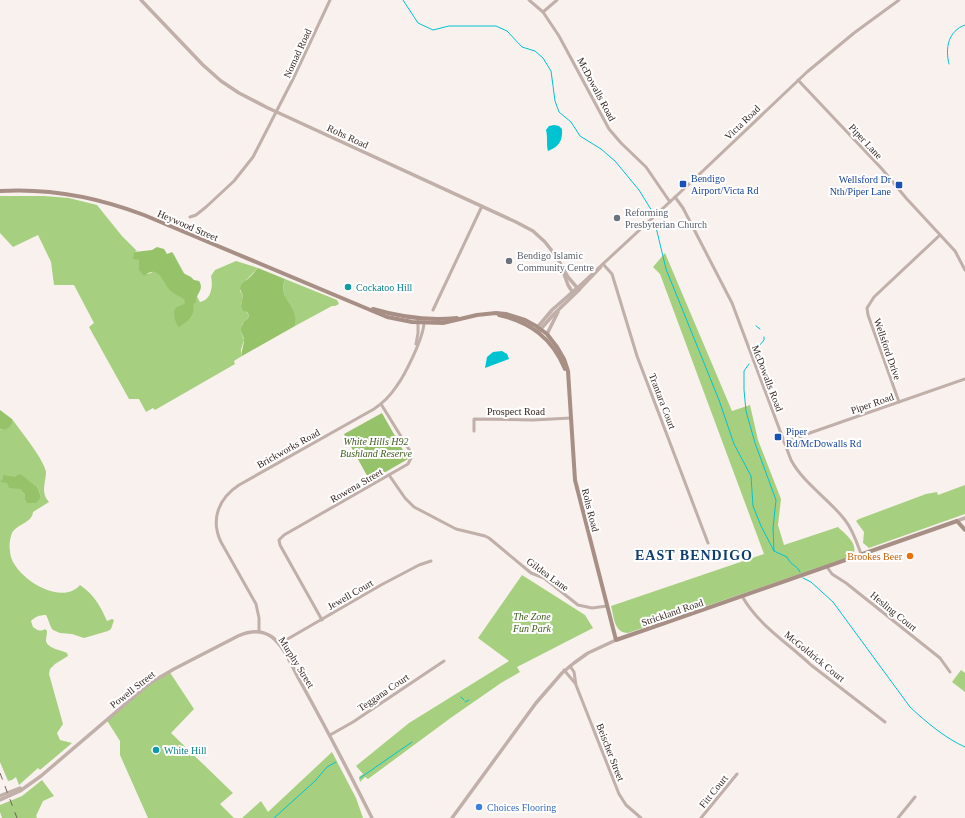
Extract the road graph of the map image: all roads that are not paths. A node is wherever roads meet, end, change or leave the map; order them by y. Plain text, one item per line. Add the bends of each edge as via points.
1 (141, 0) edge
2 (330, 0) edge
3 (529, 0) edge
4 (557, 0) edge
5 (899, 0) edge
6 (543, 12) junction
7 (798, 80) junction
8 (277, 112) junction
9 (0, 191) edge
10 (675, 197) junction
11 (670, 202) junction
12 (482, 206) junction
13 (190, 217) dead end
14 (940, 235) junction
15 (603, 264) junction
16 (561, 265) junction
17 (965, 270) edge
18 (578, 289) junction
19 (573, 293) junction
20 (563, 305) junction
21 (433, 310) dead end
22 (418, 321) junction
23 (424, 321) junction
24 (538, 330) junction
25 (546, 334) junction
26 (413, 354) junction
27 (965, 379) edge
28 (569, 381) junction
29 (899, 402) junction
30 (381, 404) junction
31 (571, 418) junction
32 (474, 431) dead end
33 (784, 442) junction
34 (389, 475) junction
35 (965, 518) edge
36 (957, 521) junction
37 (965, 530) edge
38 (708, 543) dead end
39 (861, 554) junction
40 (431, 560) dead end
41 (827, 566) junction
42 (742, 596) junction
43 (607, 606) junction
44 (322, 620) junction
45 (259, 632) junction
46 (616, 640) junction
47 (279, 644) junction
48 (444, 661) dead end
49 (570, 666) junction
50 (564, 670) junction
51 (950, 672) dead end
52 (576, 685) junction
53 (884, 722) dead end
54 (330, 735) junction
55 (737, 774) dead end
56 (30, 784) junction
57 (0, 796) edge
58 (915, 797) dead end
59 (0, 800) edge
60 (372, 818) edge
61 (452, 818) edge
62 (641, 818) edge
63 (701, 818) edge
64 (898, 818) edge

1 - 8 street, Rohs Road via 221,81
2 - 8 street, Nomad Road
3 - 6 street, McDowalls Road
4 - 6 street
5 - 7 street, Victa Road via 854,33
6 - 11 street, McDowalls Road via 559,36 609,129 646,167
7 - 10 street, Victa Road
7 - 14 street, Piper Lane
8 - 12 street, Rohs Road
8 - 13 street, Heywood Street via 257,151 241,173 206,207
9 - 22 main road, Heywood Street via 60,193 115,205 361,306
10 - 11 street, Victa Road
10 - 33 street, McDowalls Road via 728,293
11 - 15 street, Victa Road
12 - 16 street, Rohs Road via 538,235 553,251
12 - 21 street
14 - 17 street, Piper Lane via 958,255
14 - 29 street, Wellsford Drive via 874,297 867,308
15 - 18 street, Victa Road
15 - 38 street, Trantara Court via 612,274 637,356
16 - 18 street, Rohs Road
16 - 19 street, Rohs Road
18 - 19 street, Victa Road
19 - 20 street
19 - 24 street via 552,310
20 - 24 street
20 - 25 street
22 - 23 main road, Heywood Street
22 - 26 street via 418,338
23 - 24 main road, Heywood Street via 501,313 525,320
23 - 26 street
24 - 25 main road, Rohs Road
24 - 28 main road, Rohs Road via 558,354
25 - 28 main road, Rohs Road via 564,359
26 - 30 street via 398,385
27 - 29 street, Piper Road
28 - 31 main road, Rohs Road
29 - 33 street, Piper Road
30 - 34 street, Rowena Street via 411,454 408,464
30 - 45 street, Brickworks Road via 232,490 222,500 216,518 216,531 258,610
31 - 32 street, Prospect Road via 474,419
31 - 43 main road, Rohs Road via 575,480
33 - 39 street, McDowalls Road via 796,469 846,521
34 - 43 street, Gildea Lane via 414,507 456,529 489,538 531,573 544,578 578,604 592,608
34 - 44 street, Rowena Street via 279,540
35 - 36 street, Strickland Road
36 - 37 main road
36 - 39 main road, Strickland Road
39 - 41 main road, Strickland Road
40 - 44 street, Jewell Court via 381,585
41 - 42 main road, Strickland Road
41 - 51 street, Hesling Court via 832,574 940,658
42 - 46 main road, Strickland Road
42 - 53 street, McGoldrick Court via 759,620
43 - 46 main road, Rohs Road
44 - 47 street, Jewell Court
45 - 47 street, Murphy Street via 270,636
45 - 56 street, Powell Street via 238,636 150,683
46 - 49 street, Strickland Road via 588,653
47 - 54 street, Murphy Street
48 - 54 street, Teggana Court
49 - 50 street, Strickland Road
49 - 52 street, Beischer Street via 574,672
50 - 52 street, Beischer Street
50 - 61 street, Strickland Road via 536,703
52 - 62 street, Beischer Street via 619,794 626,805
54 - 60 street, Murphy Street
55 - 63 street, Fitt Court
56 - 57 street, Powell Street
56 - 59 street, Powell Street
58 - 64 street

